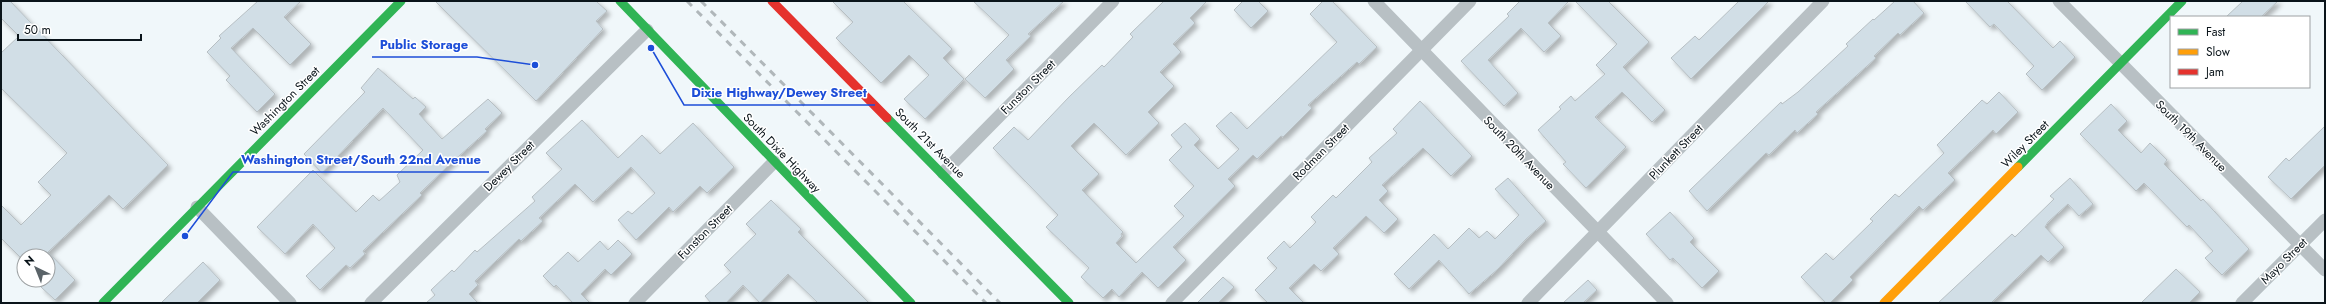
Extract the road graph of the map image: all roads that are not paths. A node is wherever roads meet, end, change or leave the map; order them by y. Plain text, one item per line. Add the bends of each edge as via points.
1 (401, 1) edge
2 (620, 1) edge
3 (772, 1) edge
4 (1113, 1) edge
5 (1374, 1) edge
6 (1470, 1) edge
7 (1823, 1) edge
8 (2059, 1) edge
9 (2182, 1) edge
10 (647, 30) junction
11 (1421, 50) junction
12 (2120, 64) junction
13 (774, 162) junction
14 (943, 173) junction
15 (196, 207) junction
16 (2325, 220) edge
17 (1596, 233) junction
18 (2300, 244) junction
19 (2325, 270) edge
20 (909, 302) edge
21 (102, 303) edge
22 (290, 303) edge
23 (371, 303) edge
24 (635, 303) edge
25 (1069, 303) edge
26 (1172, 303) edge
27 (1528, 303) edge
28 (1667, 303) edge
29 (1884, 303) edge
30 (2242, 303) edge

1 - 15 street, Washington Street
2 - 10 street, South Dixie Highway
3 - 14 street, South 21st Avenue
4 - 14 street, Funston Street
5 - 11 street, South 20th Avenue
6 - 11 street, Rodman Street
7 - 17 street, Plunkett Street
8 - 12 street, South 19th Avenue
9 - 12 street, Wiley Street
10 - 13 street, South Dixie Highway
10 - 23 street, Dewey Street
11 - 17 street, South 20th Avenue
11 - 26 street, Rodman Street
12 - 18 street, South 19th Avenue
12 - 29 street, Wiley Street
13 - 20 street, South Dixie Highway
13 - 24 street, Funston Street
14 - 25 street, South 21st Avenue
15 - 21 street, Washington Street
15 - 22 street
16 - 18 street, Mayo Street
17 - 27 street, Plunkett Street
17 - 28 street, South 20th Avenue
18 - 19 street, South 19th Avenue
18 - 30 street, Mayo Street

